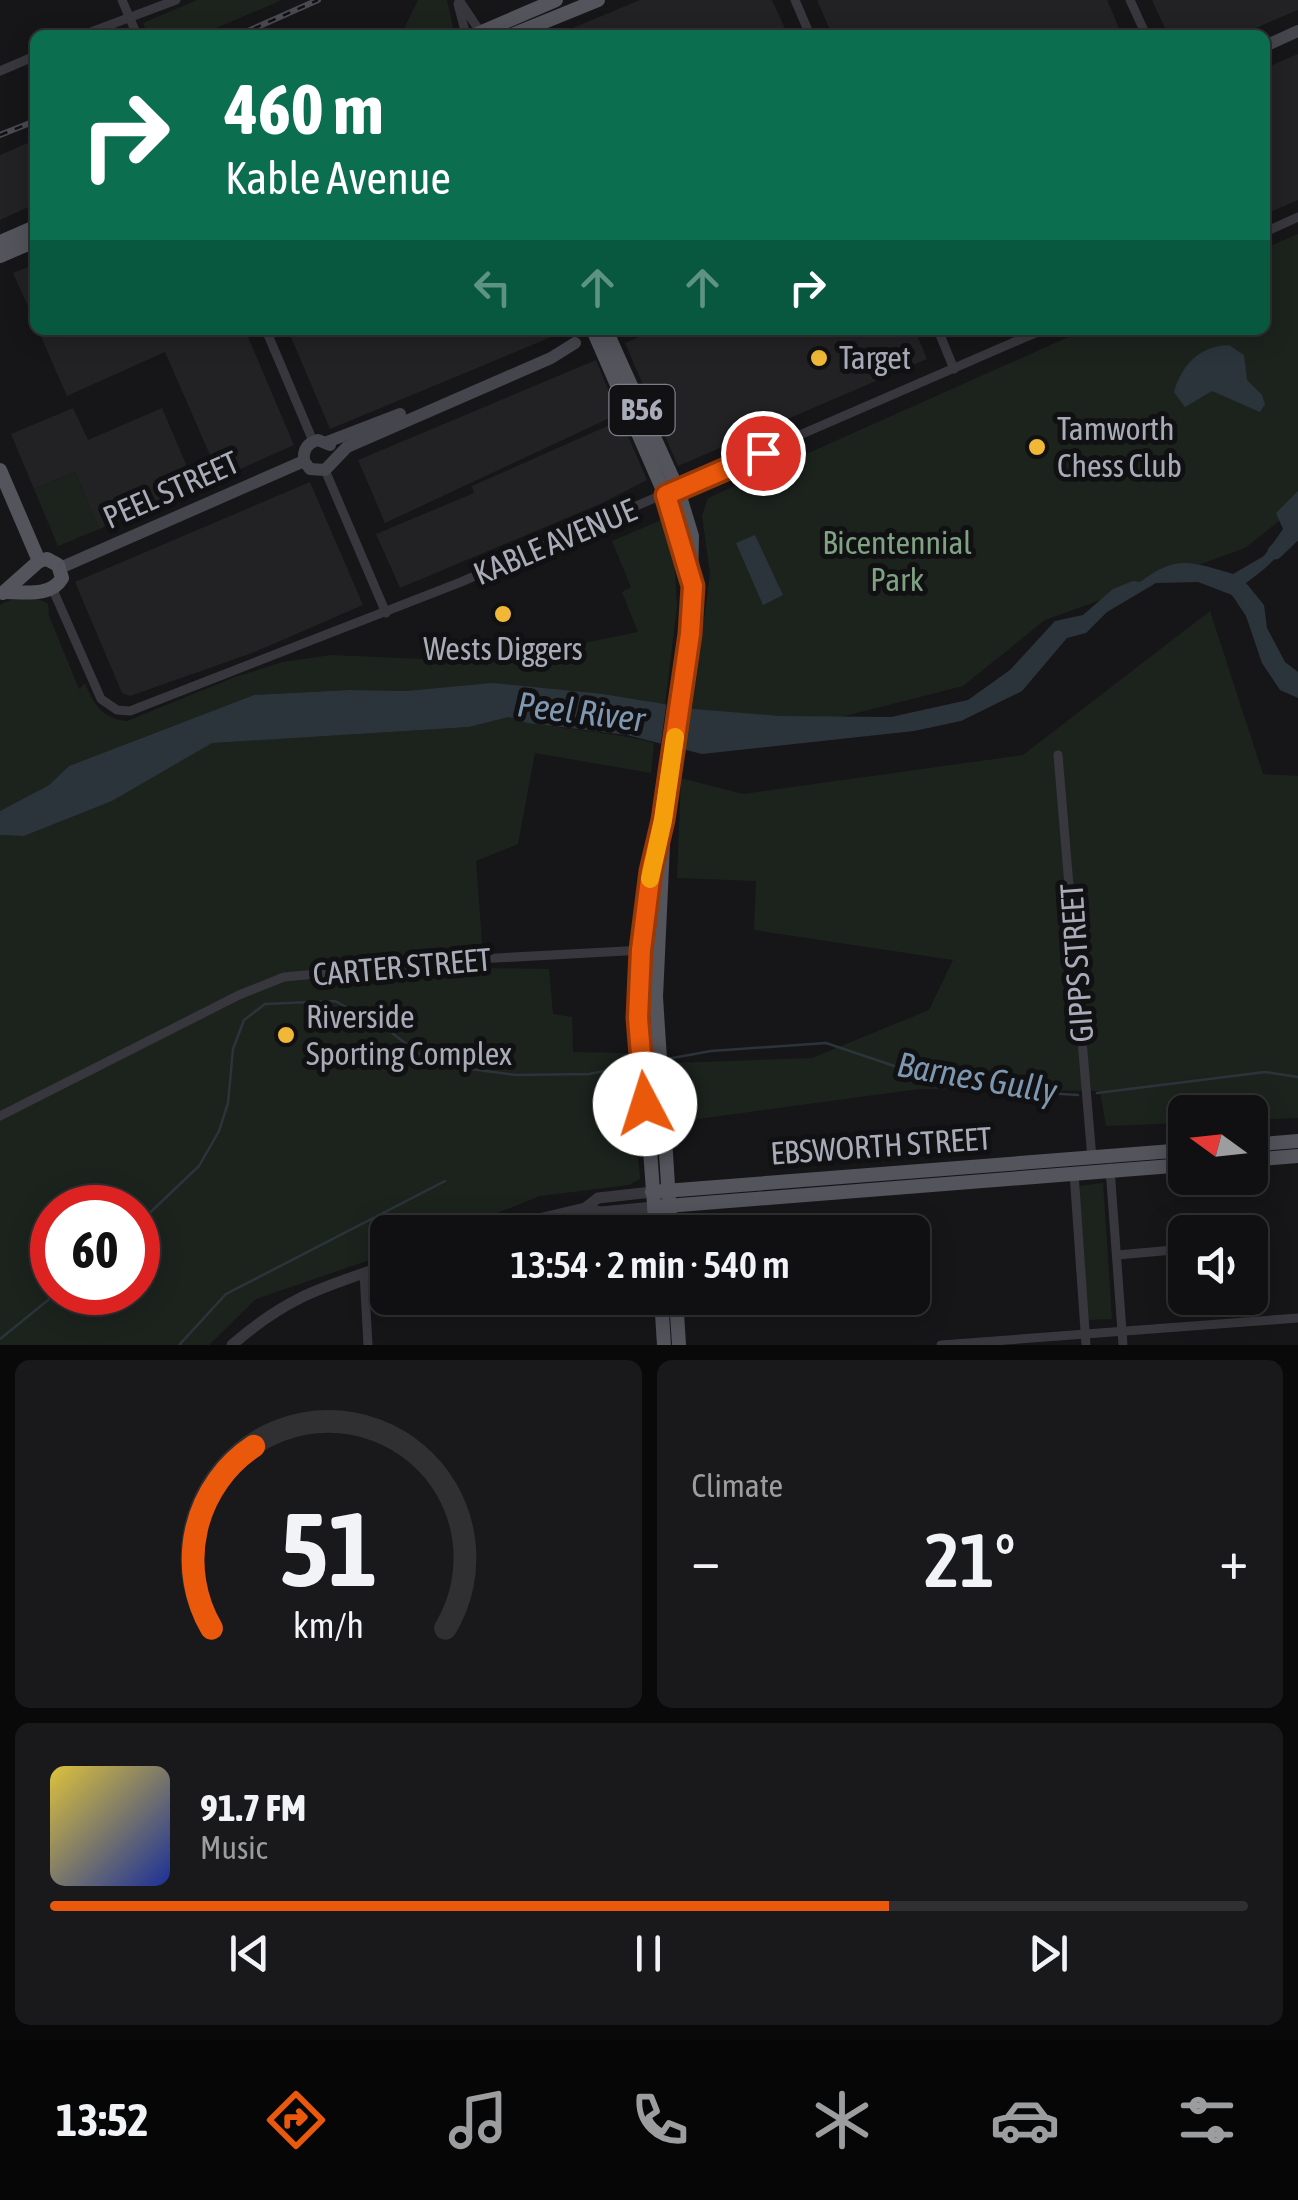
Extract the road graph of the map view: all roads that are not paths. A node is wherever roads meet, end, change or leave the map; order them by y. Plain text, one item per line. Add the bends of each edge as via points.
1 (122, 0) edge
2 (176, 0) edge
3 (458, 0) edge
4 (556, 0) edge
5 (598, 0) edge
6 (795, 0) edge
7 (1130, 0) edge
8 (130, 18) junction
9 (97, 30) edge
10 (135, 30) edge
11 (474, 30) edge
12 (485, 30) edge
13 (524, 30) edge
14 (808, 30) edge
15 (1144, 30) edge
16 (1298, 31) edge
17 (1270, 44) edge
18 (30, 58) edge
19 (0, 71) edge
20 (1298, 217) edge
21 (30, 229) edge
22 (1270, 230) edge
23 (0, 242) edge
24 (30, 243) edge
25 (0, 256) edge
26 (268, 335) edge
27 (592, 335) edge
28 (602, 335) edge
29 (940, 335) edge
30 (1031, 335) edge
31 (575, 343) junction
32 (954, 369) junction
33 (320, 442) junction
34 (335, 456) junction
35 (304, 461) junction
36 (0, 470) edge
37 (325, 470) junction
38 (672, 492) junction
39 (35, 566) junction
40 (60, 568) junction
41 (46, 589) junction
42 (2, 593) edge
43 (386, 614) junction
44 (1058, 755) dead end
45 (648, 950) junction
46 (0, 1116) edge
47 (1298, 1142) edge
48 (1268, 1144) edge
49 (1168, 1153) edge
50 (1298, 1156) edge
51 (1268, 1158) edge
52 (1100, 1164) junction
53 (1168, 1165) edge
54 (1074, 1166) junction
55 (661, 1198) junction
56 (556, 1215) edge
57 (658, 1215) edge
58 (666, 1215) edge
59 (1168, 1250) edge
60 (1117, 1255) junction
61 (370, 1271) edge
62 (364, 1273) junction
63 (662, 1315) edge
64 (677, 1315) edge
65 (1298, 1318) edge
66 (1122, 1332) junction
67 (1086, 1339) edge
68 (232, 1345) edge
69 (368, 1345) edge
70 (664, 1345) edge
71 (679, 1345) edge
72 (940, 1345) edge
73 (1123, 1345) edge

1 - 8 street
2 - 8 street
3 - 11 street
4 - 12 main road
5 - 13 main road
6 - 14 street
7 - 15 street
8 - 9 street
8 - 10 street
16 - 17 main road
18 - 19 street
20 - 22 street
21 - 23 main road
24 - 25 main road
26 - 33 street
27 - 31 main road
28 - 38 main road, B56
29 - 32 street
30 - 32 street, KABLE AVENUE
31 - 33 main road
31 - 34 main road
32 - 38 street, KABLE AVENUE
33 - 34 main road
33 - 35 main road via 306,447
34 - 37 main road
35 - 37 main road
35 - 40 main road, PEEL STREET
36 - 39 main road
37 - 43 street
38 - 43 street, KABLE AVENUE
38 - 45 main road, B56 via 692,536 693,586
39 - 40 main road via 51,560
39 - 41 main road via 30,579
39 - 42 main road
40 - 41 main road via 62,578
41 - 42 main road
41 - 43 street, KABLE AVENUE via 102,699 117,710 138,709
44 - 52 street, GIPPS STREET
45 - 46 street, CARTER STREET via 284,977
45 - 55 main road, B56 via 667,1165
45 - 55 main road, B56 via 638,985 640,1046 650,1168
47 - 48 main road
49 - 52 main road, EBSWORTH STREET
50 - 51 main road
52 - 53 main road, EBSWORTH STREET
52 - 54 main road, EBSWORTH STREET
52 - 60 street, GIPPS STREET
54 - 55 main road, EBSWORTH STREET
54 - 67 street
55 - 56 street, EBSWORTH STREET via 598,1198
55 - 57 main road, B56
55 - 58 main road, B56
59 - 60 street
60 - 66 street, GIPPS STREET
61 - 62 street
62 - 68 street via 300,1296
62 - 69 street
63 - 70 main road
64 - 71 main road
65 - 66 street
66 - 67 street
66 - 73 street, GIPPS STREET
67 - 72 street

